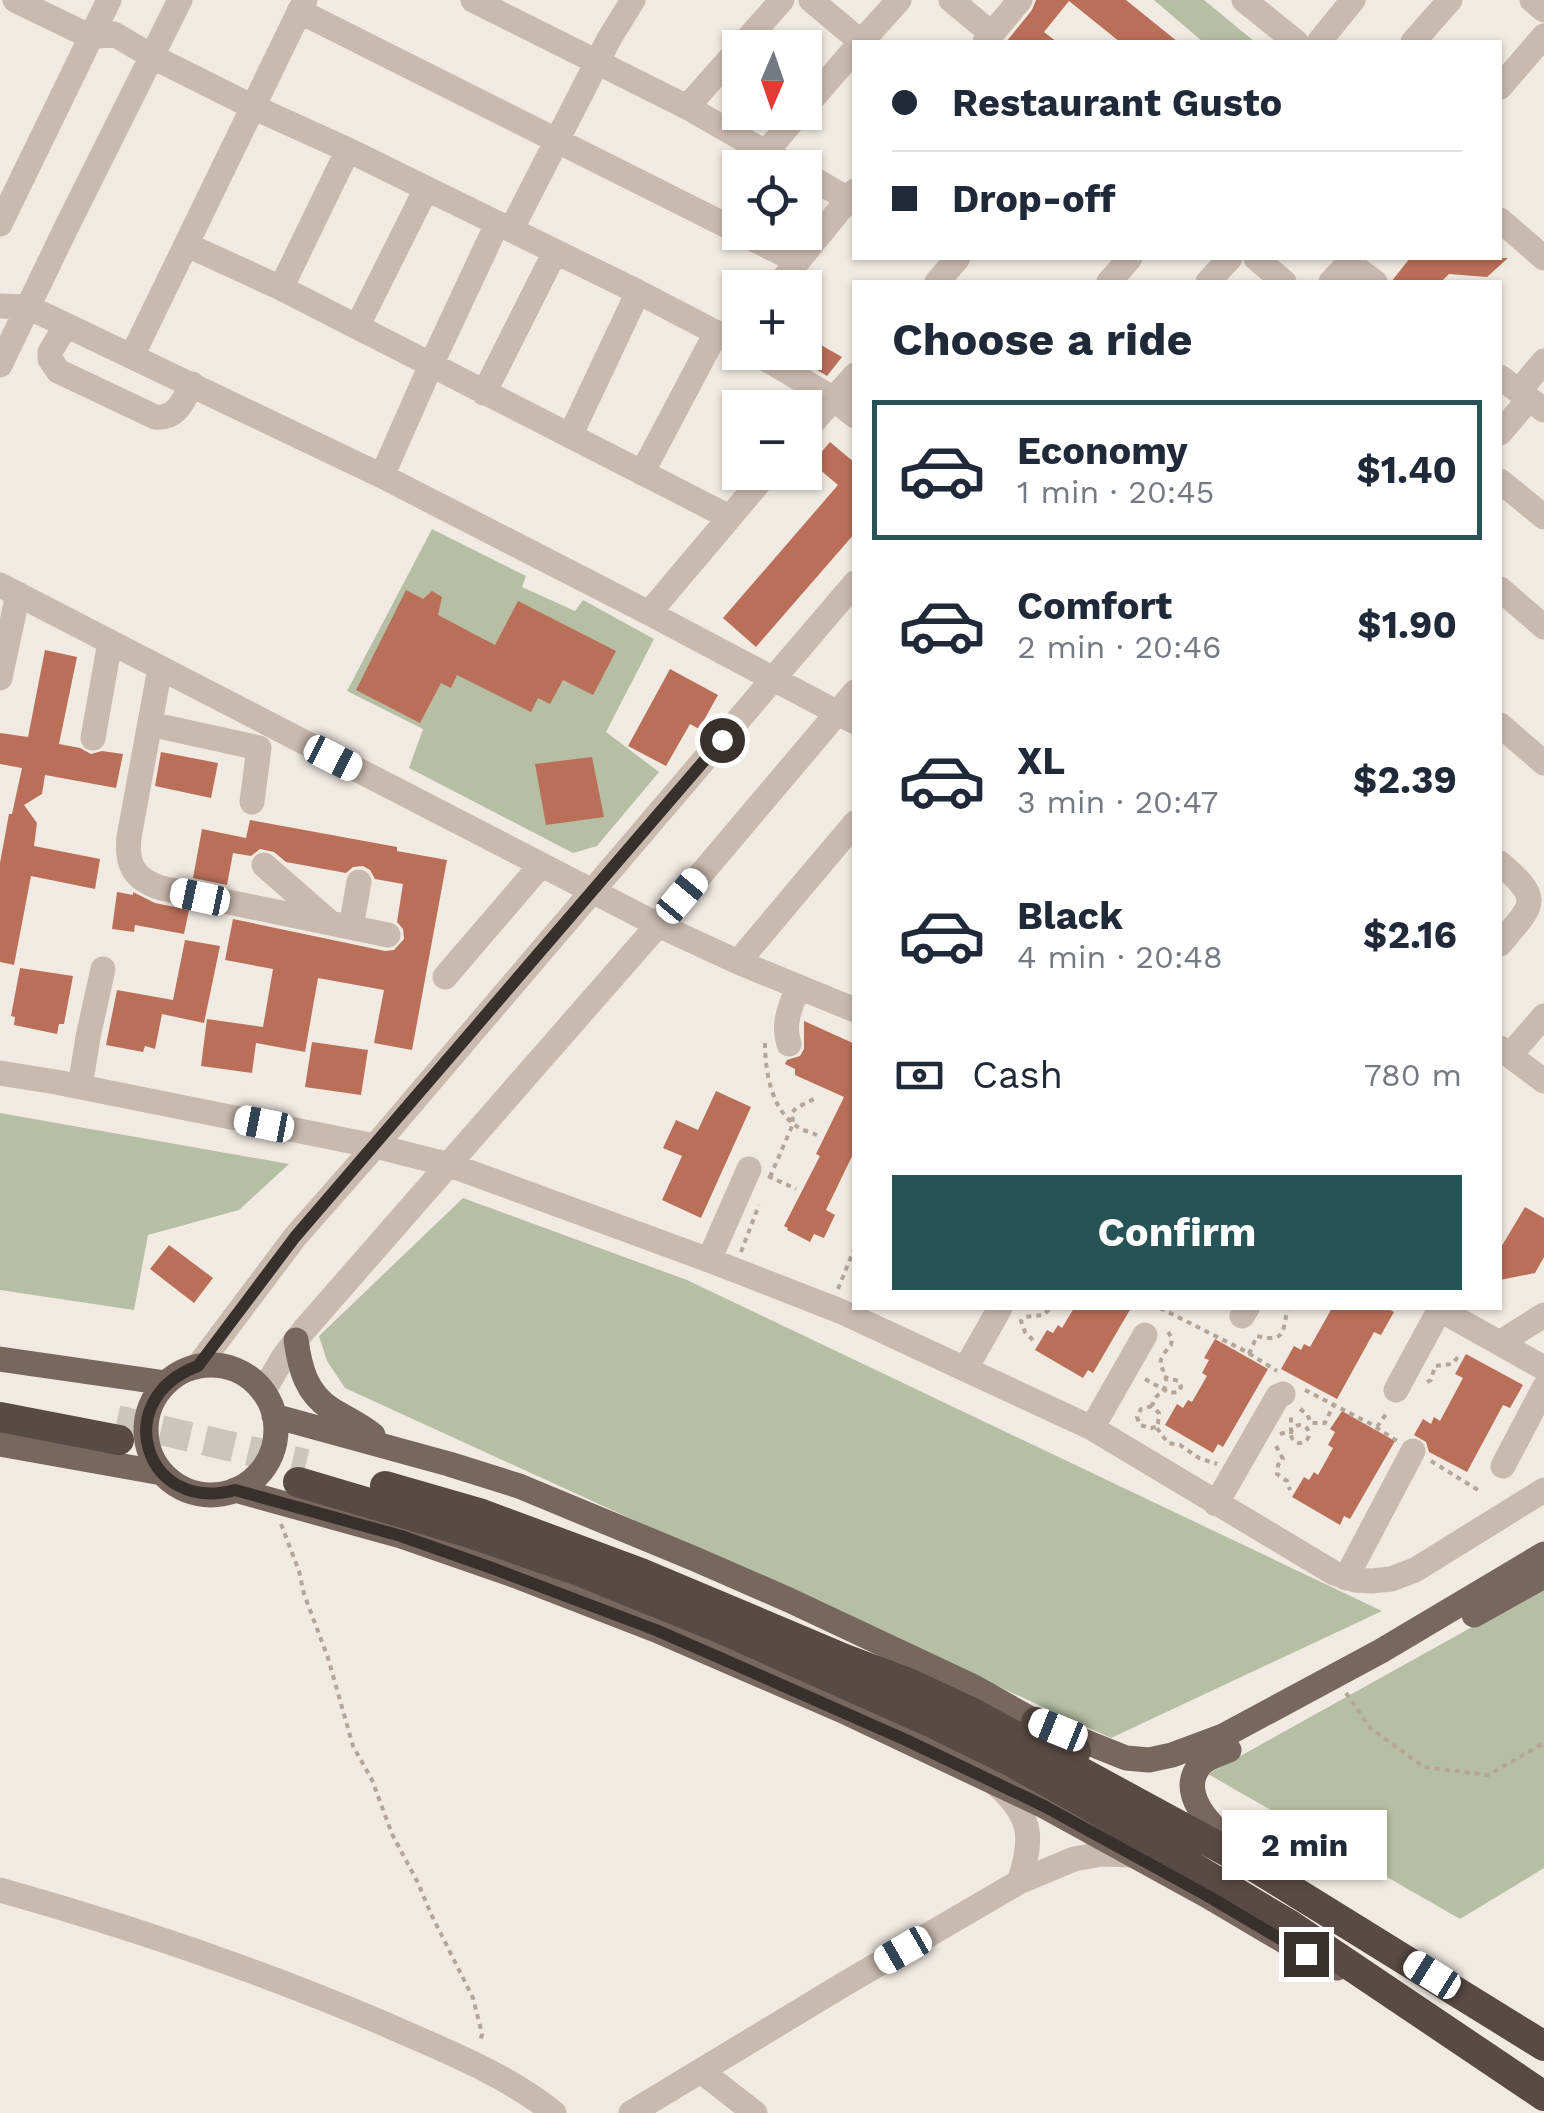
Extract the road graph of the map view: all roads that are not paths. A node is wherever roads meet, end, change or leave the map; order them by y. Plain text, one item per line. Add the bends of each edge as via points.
1 (15, 0) edge
2 (180, 0) edge
3 (472, 0) edge
4 (633, 0) edge
5 (782, 0) edge
6 (811, 0) edge
7 (898, 0) edge
8 (951, 0) edge
9 (1020, 0) edge
10 (1244, 0) edge
11 (1353, 0) edge
12 (1450, 0) edge
13 (1532, 0) edge
14 (99, 3) edge
15 (302, 5) edge
16 (520, 10) edge
17 (1544, 10) edge
18 (103, 36) junction
19 (1544, 36) edge
20 (990, 39) edge
21 (859, 40) edge
22 (863, 40) edge
23 (1294, 40) edge
24 (1321, 40) edge
25 (1415, 40) edge
26 (852, 52) edge
27 (153, 57) junction
28 (597, 62) junction
29 (1502, 84) edge
30 (822, 87) edge
31 (687, 106) junction
32 (253, 107) junction
33 (785, 130) edge
34 (558, 140) junction
35 (348, 150) junction
36 (763, 150) edge
37 (768, 150) edge
38 (822, 182) edge
39 (426, 188) junction
40 (852, 195) edge
41 (1502, 222) edge
42 (0, 224) edge
43 (504, 227) junction
44 (188, 244) junction
45 (556, 252) junction
46 (1544, 258) edge
47 (956, 260) edge
48 (1128, 260) edge
49 (1228, 260) edge
50 (1258, 260) edge
51 (1351, 260) edge
52 (797, 262) junction
53 (791, 270) edge
54 (939, 280) edge
55 (1110, 280) edge
56 (1210, 280) edge
57 (1282, 280) edge
58 (1333, 280) edge
59 (1373, 280) edge
60 (282, 288) junction
61 (638, 292) junction
62 (0, 306) edge
63 (28, 307) junction
64 (66, 325) junction
65 (357, 327) junction
66 (722, 334) edge
67 (132, 356) junction
68 (1544, 360) edge
69 (722, 361) edge
70 (0, 365) edge
71 (430, 365) junction
72 (785, 370) edge
73 (852, 378) edge
74 (192, 384) junction
75 (484, 393) junction
76 (1523, 394) edge
77 (834, 399) junction
78 (822, 412) edge
79 (852, 414) edge
80 (1502, 430) edge
81 (570, 436) junction
82 (642, 473) junction
83 (382, 476) junction
84 (1502, 483) edge
85 (752, 490) edge
86 (728, 516) junction
87 (1544, 516) edge
88 (852, 587) edge
89 (9, 590) edge
90 (1502, 591) edge
91 (649, 613) junction
92 (1544, 626) edge
93 (110, 642) junction
94 (160, 668) junction
95 (0, 678) edge
96 (774, 680) junction
97 (846, 718) edge
98 (150, 724) junction
99 (1502, 727) edge
100 (93, 738) dead end
101 (1544, 763) edge
102 (252, 802) dead end
103 (852, 827) edge
104 (540, 865) junction
105 (1502, 865) edge
106 (264, 866) dead end
107 (359, 882) dead end
108 (593, 892) junction
109 (341, 925) junction
110 (658, 925) junction
111 (388, 935) dead end
112 (1502, 942) edge
113 (738, 962) junction
114 (103, 969) dead end
115 (445, 976) dead end
116 (798, 987) junction
117 (852, 1009) edge
118 (1544, 1016) edge
119 (778, 1036) road end
120 (1505, 1052) edge
121 (0, 1074) edge
122 (1544, 1080) edge
123 (80, 1087) junction
124 (375, 1146) junction
125 (450, 1165) junction
126 (749, 1169) dead end
127 (708, 1260) junction
128 (999, 1310) edge
129 (1437, 1310) edge
130 (1442, 1310) edge
131 (1544, 1314) edge
132 (1155, 1326) road end
133 (296, 1340) junction
134 (1501, 1342) junction
135 (0, 1359) edge
136 (198, 1366) junction
137 (966, 1368) junction
138 (1544, 1368) edge
139 (166, 1384) junction
140 (1284, 1386) road end
141 (1544, 1388) edge
142 (1396, 1390) dead end
143 (263, 1392) junction
144 (0, 1398) edge
145 (274, 1416) junction
146 (0, 1417) edge
147 (1092, 1428) junction
148 (0, 1444) edge
149 (383, 1446) junction
150 (1413, 1450) road end
151 (1502, 1466) dead end
152 (162, 1473) junction
153 (235, 1490) junction
154 (1544, 1490) edge
155 (1216, 1504) junction
156 (1544, 1554) edge
157 (1544, 1576) edge
158 (1346, 1578) junction
159 (1036, 1722) junction
160 (993, 1780) junction
161 (1197, 1834) junction
162 (1131, 1855) junction
163 (1250, 1864) junction
164 (1019, 1882) junction
165 (0, 1890) edge
166 (1389, 1993) junction
167 (1544, 2046) edge
168 (701, 2071) junction
169 (1544, 2096) edge
170 (554, 2113) edge
171 (631, 2113) edge
172 (755, 2113) edge

1 - 18 street
2 - 27 street
3 - 16 street
4 - 28 street
5 - 31 street
6 - 21 street
7 - 22 street
8 - 20 street
9 - 20 street
10 - 23 street
11 - 24 street
12 - 25 street
13 - 17 street
14 - 18 street
15 - 32 street
15 - 34 street
16 - 28 street
18 - 27 street
18 - 42 street
19 - 29 street
26 - 30 street
27 - 32 street
27 - 63 street
28 - 31 street
28 - 34 street
31 - 36 street
32 - 35 street
32 - 44 street
33 - 37 street
34 - 43 street
34 - 52 street
35 - 39 street
35 - 60 street
38 - 40 street
39 - 43 street
39 - 65 street
40 - 52 street
41 - 46 street
43 - 45 street
43 - 71 street
44 - 60 street
44 - 67 street
45 - 61 street
45 - 75 street
47 - 54 street
48 - 55 street
49 - 56 street
50 - 57 street
51 - 58 street
51 - 59 street
52 - 53 street
60 - 65 street
61 - 66 street
61 - 81 street
62 - 63 street
63 - 64 street
63 - 70 street
64 - 67 street
64 - 74 street via 50,352 58,371 155,418 173,414
65 - 71 street
67 - 74 street
68 - 76 street
69 - 82 street
71 - 75 street
71 - 83 street
72 - 77 street
73 - 77 street
74 - 83 street
75 - 81 street
76 - 80 street
77 - 78 street
77 - 79 street
81 - 82 street
82 - 86 street
83 - 91 street
84 - 87 street
85 - 86 street
86 - 91 street
88 - 96 street
89 - 93 street
89 - 95 street
90 - 92 street
91 - 96 street
93 - 94 street
93 - 100 street
94 - 98 street
94 - 104 street
96 - 97 street
96 - 108 street
97 - 110 street
98 - 102 street via 260,748
98 - 109 street via 128,837 134,872 161,888
99 - 101 street
103 - 113 street
104 - 108 street
104 - 115 street
105 - 112 street via 1530,900
106 - 109 street
107 - 109 street
108 - 110 street
108 - 124 street
109 - 111 street
110 - 113 street
110 - 125 street
113 - 116 street
114 - 123 street
116 - 117 street
116 - 119 street via 785,1034
118 - 120 street
120 - 122 street
121 - 123 street
123 - 124 street
124 - 125 street
124 - 136 street via 295,1237
125 - 127 street
125 - 133 street
126 - 127 street
127 - 137 street
128 - 137 street
129 - 142 street
130 - 134 street
131 - 134 street
132 - 147 street
133 - 143 street
133 - 149 main road via 311,1392
134 - 138 street
135 - 139 main road
136 - 139 main road
136 - 143 main road via 234,1370
137 - 147 street
139 - 152 main road via 154,1399 146,1437
140 - 155 street
141 - 151 street
143 - 145 main road
144 - 146 highway via 118,1430
145 - 149 main road
145 - 153 main road via 268,1460
147 - 155 street
148 - 152 main road
149 - 159 main road via 519,1486 695,1559
150 - 158 street
152 - 153 main road via 190,1492
153 - 160 main road via 519,1577 656,1630
154 - 158 street via 1415,1570 1372,1581
155 - 158 street
156 - 159 main road via 1381,1651 1198,1746 1149,1760 1126,1758
157 - 163 main road via 1201,1764 1192,1791 1202,1814
159 - 161 highway via 1156,1798
160 - 162 main road
160 - 164 street via 1026,1823 1027,1858
161 - 163 highway
161 - 166 highway via 971,1712 640,1573 482,1514 302,1473 579,1571 915,1715 1010,1761 1290,1925
162 - 164 street via 1074,1860
162 - 166 main road
163 - 167 highway
164 - 168 street
165 - 170 street via 311,1992 503,2076
166 - 169 highway
168 - 171 street
168 - 172 street

